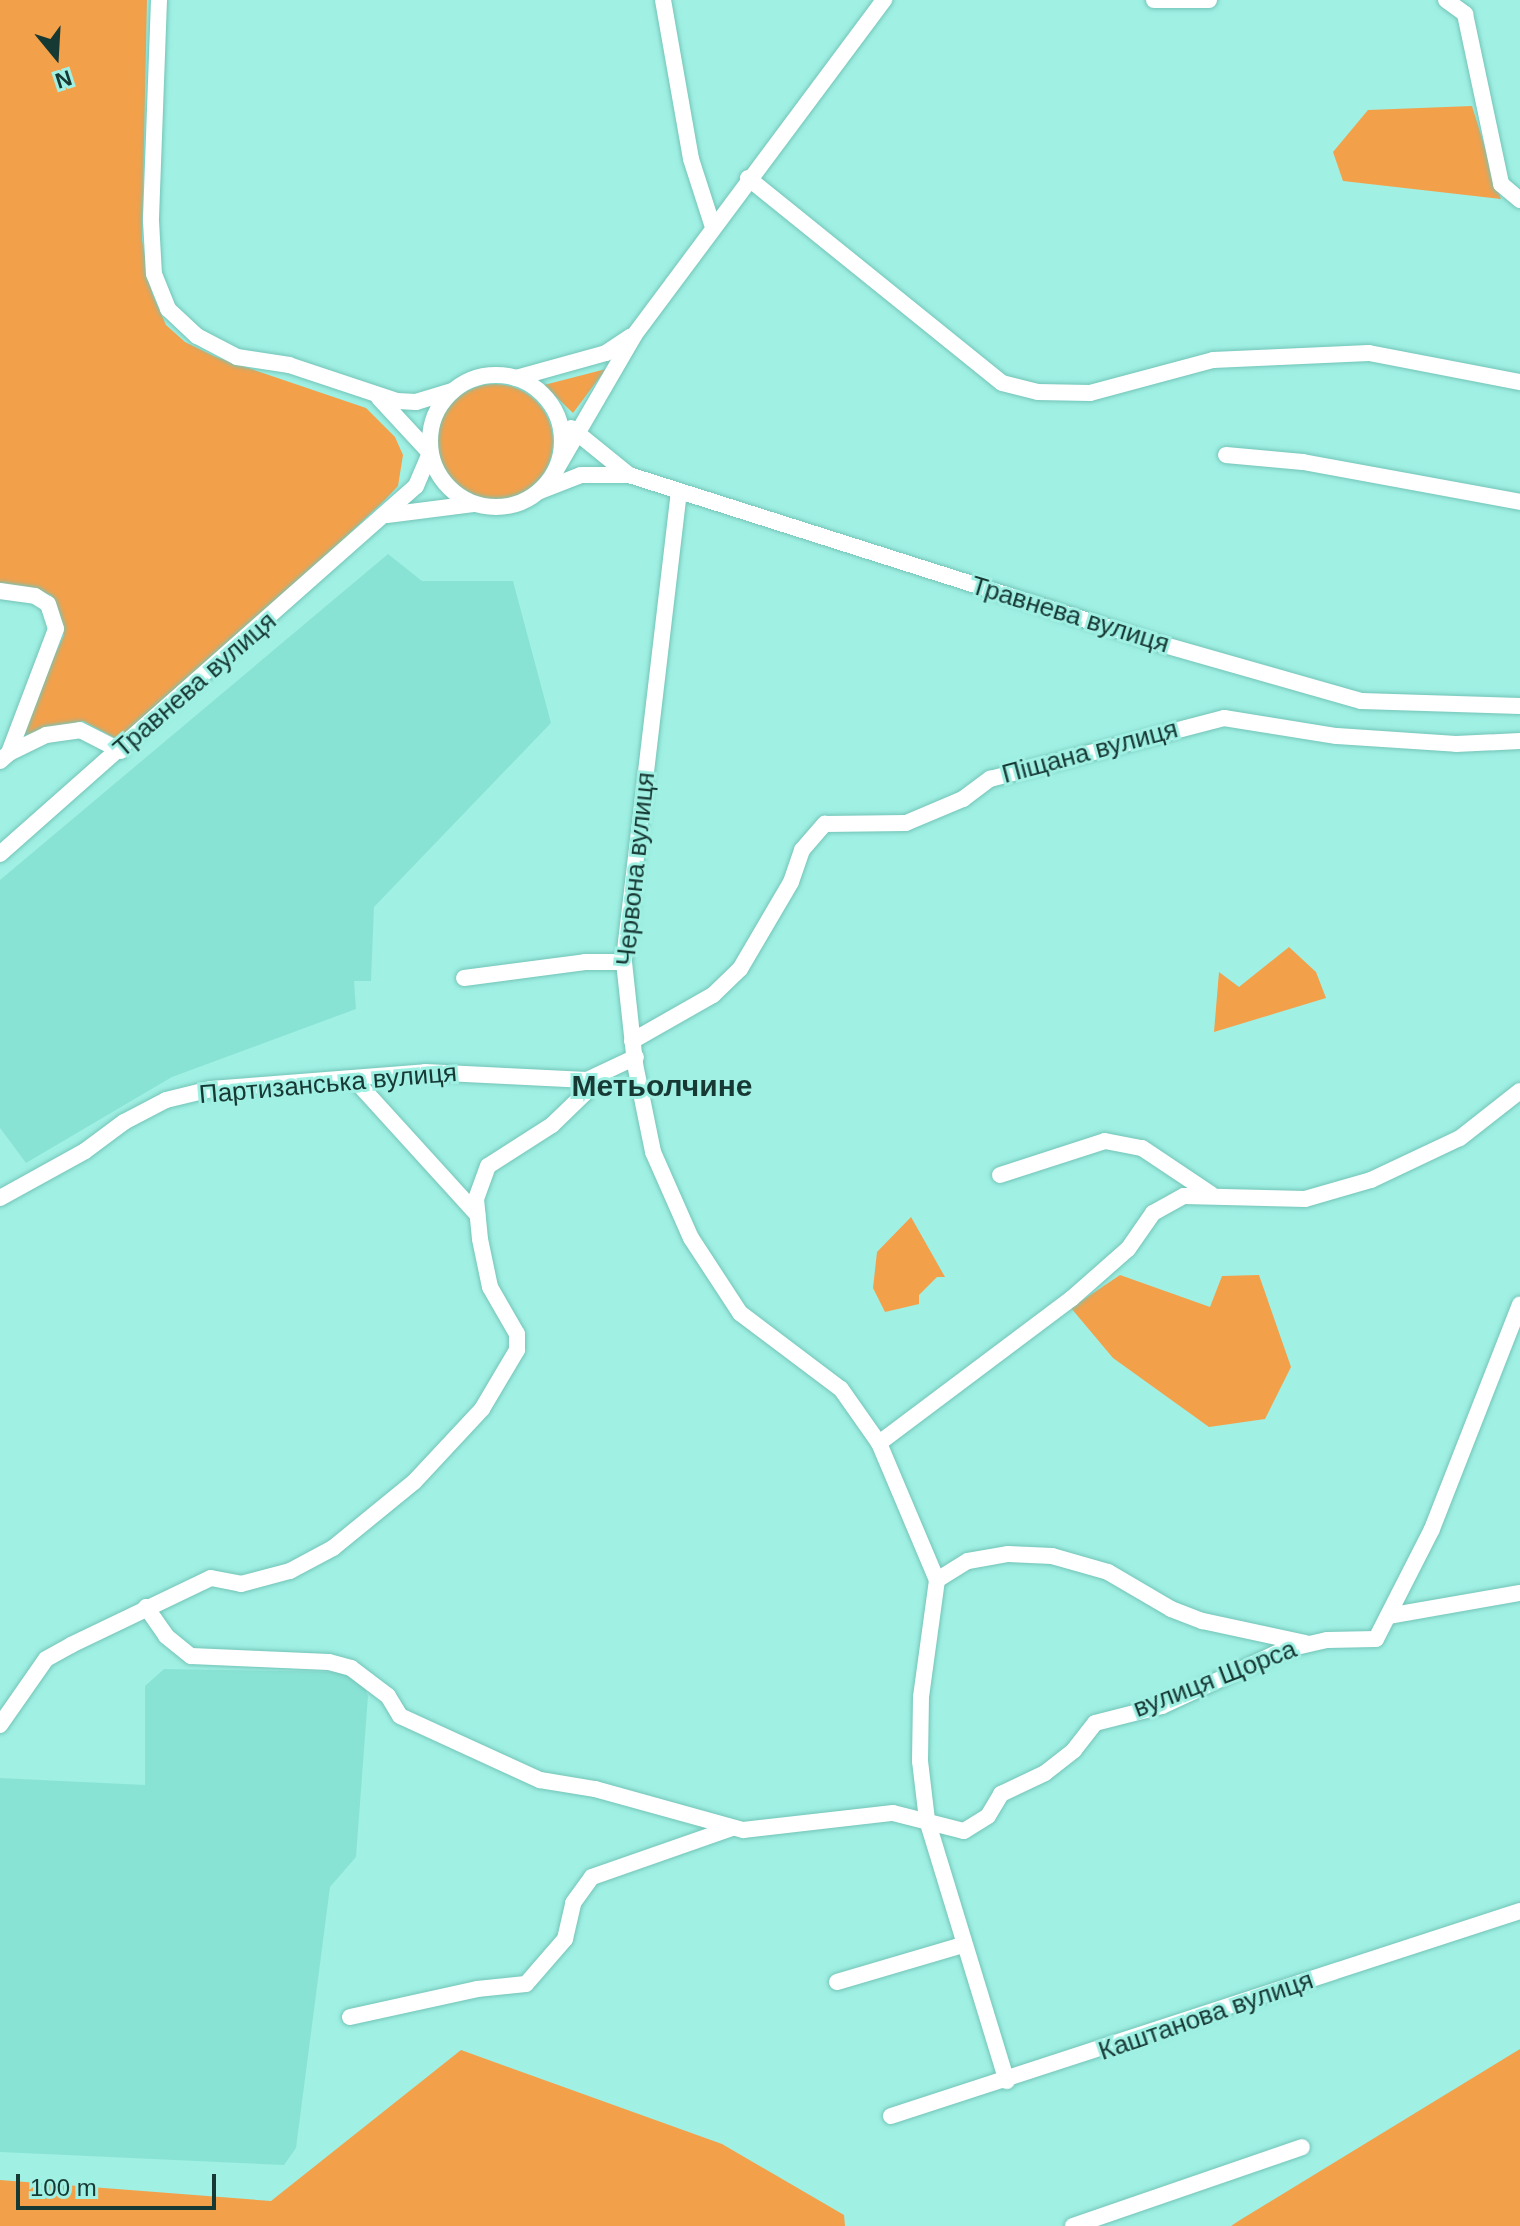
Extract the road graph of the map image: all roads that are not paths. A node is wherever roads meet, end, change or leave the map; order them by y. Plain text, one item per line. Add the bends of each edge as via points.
1 (159, 0) edge
2 (663, 0) edge
3 (884, 0) edge
4 (1154, 0) edge
5 (1209, 0) edge
6 (1446, 0) edge
7 (748, 178) junction
8 (1520, 200) edge
9 (712, 224) junction
10 (635, 334) junction
11 (516, 378) junction
12 (1520, 382) edge
13 (452, 391) junction
14 (379, 398) junction
15 (557, 413) junction
16 (578, 434) junction
17 (430, 453) junction
18 (1226, 455) dead end
19 (556, 470) junction
20 (629, 475) junction
21 (540, 491) junction
22 (679, 491) junction
23 (1520, 502) edge
24 (474, 504) junction
25 (387, 515) junction
26 (0, 591) edge
27 (1520, 706) edge
28 (1520, 741) edge
29 (121, 751) junction
30 (4, 757) edge
31 (0, 854) edge
32 (624, 962) junction
33 (464, 978) dead end
34 (634, 1049) junction
35 (354, 1079) junction
36 (587, 1080) junction
37 (1520, 1091) edge
38 (1000, 1175) dead end
39 (1211, 1194) junction
40 (0, 1198) edge
41 (477, 1214) junction
42 (1520, 1305) edge
43 (879, 1443) junction
44 (937, 1580) junction
45 (1520, 1593) edge
46 (146, 1607) junction
47 (1388, 1616) junction
48 (1310, 1644) junction
49 (0, 1725) edge
50 (927, 1820) junction
51 (732, 1828) junction
52 (1520, 1911) edge
53 (963, 1945) junction
54 (837, 1982) dead end
55 (350, 2017) dead end
56 (1007, 2081) junction
57 (891, 2116) dead end
58 (1302, 2147) dead end
59 (1073, 2226) edge

1 - 14 street via 151,221 154,274 168,309 197,336 237,357 289,365
2 - 9 street via 691,159
3 - 7 street
4 - 5 street
6 - 8 street via 1465,14 1501,184
7 - 9 street
7 - 12 street via 1002,383 1038,392 1090,393 1213,360 1369,353
9 - 10 street
10 - 11 street via 606,353
10 - 16 street
11 - 13 street via 493,375
11 - 15 street via 536,388
13 - 14 street via 416,402
13 - 17 street via 432,421
14 - 17 street
15 - 16 street
15 - 19 street via 563,441
16 - 19 street
16 - 20 street
17 - 24 street via 447,488
17 - 25 street, Травнева вулиця via 416,486
18 - 23 street via 1303,462
19 - 21 street
20 - 21 street via 581,475
20 - 22 street, Травнева вулиця
21 - 24 street via 504,508
22 - 27 street, Травнева вулиця via 1161,644 1361,701
22 - 32 street, Червона вулиця
24 - 25 street
25 - 29 street, Травнева вулиця
26 - 30 street via 35,596 48,604 56,629
28 - 34 street, Піщана вулиця via 1456,744 1337,736 1224,718 990,779 963,799 906,823 825,824 802,850 791,882 740,969 713,995
29 - 30 street via 80,730 46,735
29 - 31 street, Травнева вулиця
32 - 33 street
32 - 34 street, Червона вулиця
34 - 36 street, Піщана вулиця
34 - 43 street, Червона вулиця via 653,1152 691,1238 740,1313 841,1389
35 - 36 street, Партизанська вулиця via 425,1072
35 - 40 street, Партизанська вулиця via 211,1089 166,1100
35 - 41 street
36 - 41 street via 585,1093 552,1125 488,1166 476,1199
37 - 39 street via 1460,1138 1371,1180 1305,1199
38 - 39 street via 1105,1141 1142,1148
39 - 43 street via 1184,1196 1153,1213 1103,1273
41 - 46 street via 490,1287 517,1334 512,1360 482,1409 414,1482 333,1548 290,1571 241,1584 211,1578
42 - 47 street, вулиця Щорса via 1432,1529
43 - 44 street, Червона вулиця
44 - 48 street, вулиця Щорса via 968,1561 1008,1554 1052,1556 1108,1572 1171,1609 1203,1621
44 - 50 street via 921,1697 920,1761
45 - 47 street
46 - 49 street via 46,1659
46 - 51 street via 166,1636 191,1656 329,1662 351,1668 388,1696 400,1716 500,1764 540,1780 595,1789
47 - 48 street, вулиця Щорса via 1376,1639
48 - 50 street, вулиця Щорса via 1283,1650 1162,1706 1095,1723 1074,1750 1045,1773 1001,1794 988,1816 964,1831
50 - 51 street, вулиця Щорса via 893,1813 786,1829
50 - 53 street
51 - 55 street via 592,1877 573,1903 565,1939 540,1972 514,1988 477,1989
52 - 56 street, Каштанова вулиця
53 - 54 street
53 - 56 street
56 - 57 street, Каштанова вулиця
58 - 59 street

